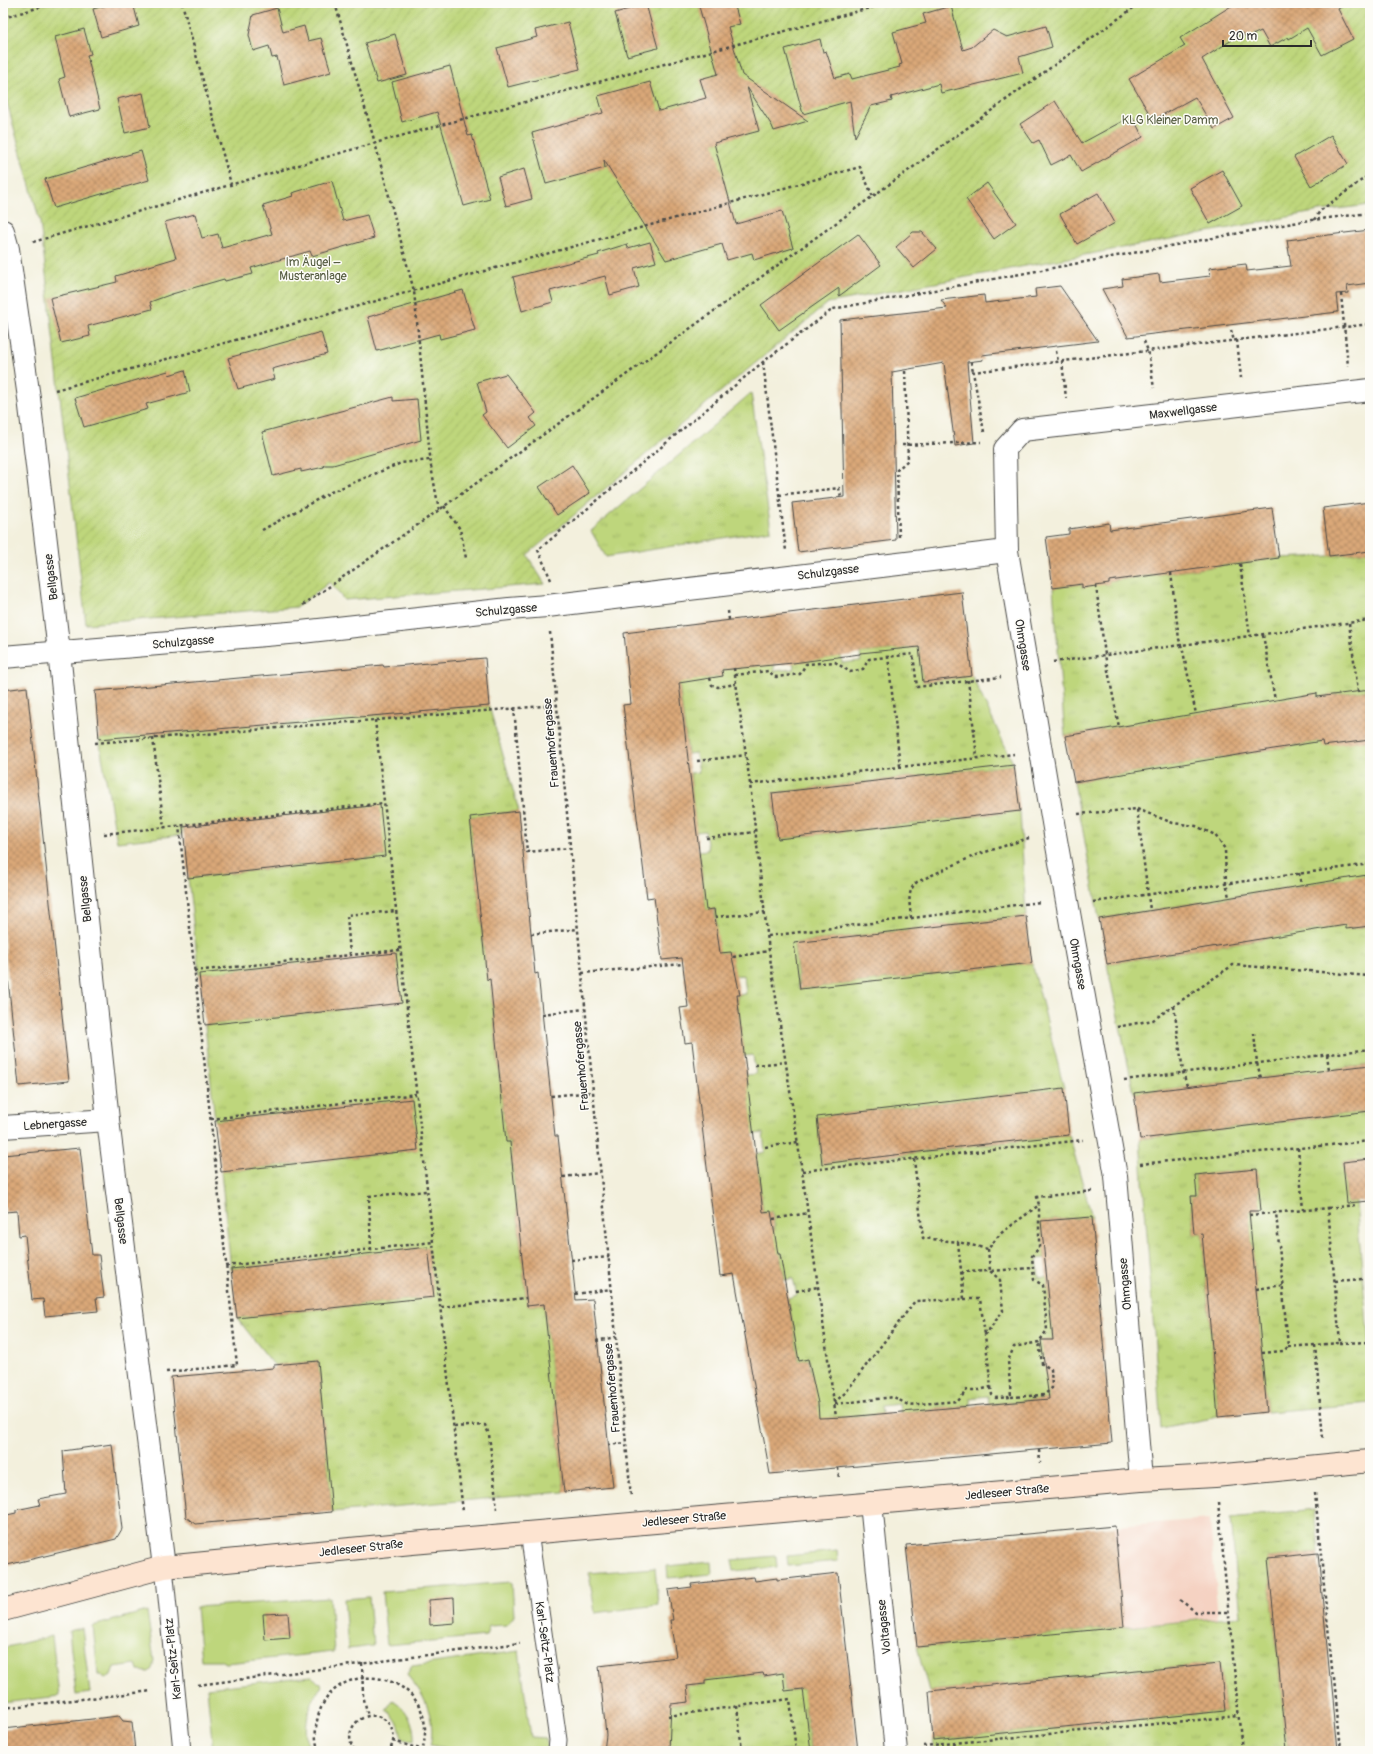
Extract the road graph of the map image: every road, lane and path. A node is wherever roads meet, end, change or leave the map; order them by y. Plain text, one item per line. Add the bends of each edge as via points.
1 (54, 3) edge
2 (182, 3) edge
3 (335, 3) edge
4 (888, 3) edge
5 (1140, 3) edge
6 (3, 18) edge
7 (375, 143) junction
8 (1370, 174) edge
9 (231, 184) junction
10 (873, 197) junction
11 (1370, 213) edge
12 (1314, 220) junction
13 (5, 243) edge
14 (414, 291) junction
15 (1341, 294) dead end
16 (1370, 324) edge
17 (1344, 328) junction
18 (1232, 330) dead end
19 (1235, 340) junction
20 (1144, 341) dead end
21 (1056, 351) dead end
22 (1148, 351) junction
23 (1060, 361) junction
24 (763, 362) junction
25 (971, 362) dead end
26 (905, 370) dead end
27 (973, 372) junction
28 (1360, 391) edge
29 (29, 398) junction
30 (1246, 404) junction
31 (1159, 414) junction
32 (1072, 424) junction
33 (902, 445) dead end
34 (909, 445) junction
35 (995, 446) junction
36 (430, 460) junction
37 (779, 495) junction
38 (841, 497) dead end
39 (444, 506) junction
40 (439, 510) junction
41 (262, 530) dead end
42 (1008, 551) junction
43 (466, 558) dead end
44 (900, 564) junction
45 (1240, 564) dead end
46 (1171, 573) dead end
47 (790, 577) junction
48 (1096, 586) dead end
49 (555, 605) junction
50 (1370, 620) edge
51 (1349, 623) junction
52 (301, 632) junction
53 (1263, 634) junction
54 (1250, 636) junction
55 (1181, 645) junction
56 (60, 652) junction
57 (1105, 655) junction
58 (888, 656) junction
59 (3, 657) edge
60 (734, 668) dead end
61 (1027, 670) junction
62 (735, 675) junction
63 (710, 678) dead end
64 (968, 680) junction
65 (736, 684) junction
66 (1358, 691) dead end
67 (1275, 700) dead end
68 (557, 705) junction
69 (514, 708) junction
70 (1196, 714) dead end
71 (375, 720) junction
72 (1119, 727) dead end
73 (153, 738) junction
74 (69, 745) junction
75 (1041, 751) junction
76 (746, 755) junction
77 (977, 758) junction
78 (698, 761) dead end
79 (900, 766) junction
80 (750, 784) junction
81 (384, 802) junction
82 (1137, 809) junction
83 (1053, 825) junction
84 (179, 826) junction
85 (164, 828) junction
86 (755, 832) junction
87 (79, 837) junction
88 (706, 838) dead end
89 (570, 848) junction
90 (1370, 864) edge
91 (1299, 873) junction
92 (1226, 883) junction
93 (1301, 886) dead end
94 (1147, 894) junction
95 (1229, 897) dead end
96 (1067, 903) junction
97 (1150, 910) dead end
98 (396, 911) junction
99 (764, 912) junction
100 (715, 917) dead end
101 (911, 918) junction
102 (578, 929) junction
103 (531, 934) dead end
104 (768, 936) junction
105 (400, 950) junction
106 (769, 951) junction
107 (350, 955) junction
108 (733, 957) dead end
109 (683, 964) dead end
110 (194, 971) junction
111 (582, 973) junction
112 (1370, 976) edge
113 (1174, 1006) junction
114 (585, 1009) junction
115 (542, 1014) dead end
116 (1090, 1031) junction
117 (1254, 1033) dead end
118 (1370, 1049) edge
119 (1327, 1054) junction
120 (786, 1062) junction
121 (1257, 1063) junction
122 (755, 1065) dead end
123 (1329, 1070) dead end
124 (1183, 1072) junction
125 (1261, 1078) dead end
126 (1099, 1083) junction
127 (1187, 1086) dead end
128 (593, 1092) junction
129 (416, 1094) junction
130 (551, 1096) dead end
131 (211, 1119) junction
132 (108, 1120) junction
133 (3, 1127) edge
134 (1109, 1137) junction
135 (1370, 1141) edge
136 (798, 1142) junction
137 (765, 1147) dead end
138 (1298, 1148) junction
139 (914, 1159) junction
140 (802, 1171) junction
141 (600, 1173) junction
142 (1116, 1176) junction
143 (563, 1177) dead end
144 (427, 1191) junction
145 (1039, 1205) junction
146 (1356, 1205) dead end
147 (1328, 1208) junction
148 (1303, 1210) junction
149 (808, 1212) junction
150 (1276, 1212) junction
151 (1249, 1215) dead end
152 (773, 1219) dead end
153 (433, 1242) junction
154 (958, 1242) junction
155 (988, 1248) junction
156 (371, 1250) junction
157 (609, 1257) junction
158 (572, 1260) dead end
159 (226, 1266) junction
160 (1033, 1268) junction
161 (990, 1271) junction
162 (962, 1272) junction
163 (1363, 1279) dead end
164 (1335, 1282) junction
165 (1283, 1285) junction
166 (818, 1287) junction
167 (611, 1288) junction
168 (1256, 1289) dead end
169 (796, 1290) dead end
170 (575, 1294) dead end
171 (526, 1298) dead end
172 (964, 1299) junction
173 (440, 1307) junction
174 (986, 1335) junction
175 (616, 1337) junction
176 (596, 1340) dead end
177 (1039, 1342) junction
178 (1369, 1342) dead end
179 (1340, 1343) junction
180 (1315, 1345) junction
181 (1288, 1347) junction
182 (1262, 1353) dead end
183 (140, 1374) junction
184 (991, 1387) junction
185 (1035, 1396) junction
186 (1011, 1397) junction
187 (1035, 1400) dead end
188 (834, 1404) junction
189 (836, 1417) dead end
190 (454, 1426) junction
191 (626, 1443) junction
192 (608, 1445) dead end
193 (1370, 1461) edge
194 (1327, 1466) junction
195 (1215, 1476) junction
196 (1142, 1480) junction
197 (871, 1503) junction
198 (1317, 1510) dead end
199 (634, 1524) junction
200 (529, 1532) junction
201 (500, 1536) junction
202 (466, 1539) junction
203 (164, 1567) junction
204 (1180, 1600) dead end
205 (3, 1610) edge
206 (1229, 1612) junction
207 (543, 1627) junction
208 (362, 1663) junction
209 (363, 1678) junction
210 (176, 1688) junction
211 (737, 1706) junction
212 (3, 1708) edge
213 (368, 1716) junction
214 (668, 1716) dead end
215 (1239, 1716) junction
216 (393, 1741) junction
217 (353, 1750) edge
218 (896, 1750) edge
219 (182, 1751) edge
220 (319, 1751) edge
221 (348, 1751) edge
222 (389, 1751) edge
223 (422, 1751) edge
224 (427, 1751) edge
225 (557, 1751) edge
226 (742, 1751) edge
227 (796, 1751) edge
228 (1242, 1751) edge
229 (1340, 1751) edge

1 - 6 path
2 - 9 path
3 - 7 path
4 - 7 path
5 - 10 path
7 - 9 path
7 - 14 path
8 - 12 path via 1320,211
9 - 13 path
10 - 14 path via 860,167
10 - 39 path
11 - 12 path
12 - 24 path via 833,309
13 - 29 street, Bellgasse
14 - 29 path
14 - 36 path
15 - 17 path
16 - 17 path
17 - 19 path
17 - 28 path
18 - 19 path
19 - 22 path
19 - 30 path
20 - 22 path
21 - 23 path
22 - 23 path
22 - 31 path
23 - 27 path
23 - 32 path
24 - 37 path
24 - 49 path, Frauenhofergasse via 538,550
25 - 27 path
26 - 34 path
27 - 35 path
28 - 30 street, Maxwellgasse
29 - 56 street, Bellgasse
30 - 31 street, Maxwellgasse
31 - 32 street, Maxwellgasse
32 - 35 street, Maxwellgasse via 1022,430
33 - 34 path
34 - 35 path
34 - 44 path via 908,460 897,470
35 - 42 street, Ohmgasse
36 - 40 path
36 - 41 path via 400,463 331,492
37 - 38 path via 840,488
37 - 47 path
39 - 40 path
39 - 43 path via 460,529
40 - 52 path via 304,604
42 - 44 street, Schulzgasse
42 - 61 street, Ohmgasse
44 - 47 street, Schulzgasse
45 - 54 path
46 - 55 path
47 - 49 street, Schulzgasse
48 - 57 path
49 - 52 street, Schulzgasse
49 - 68 path, Frauenhofergasse
50 - 51 path
51 - 53 path
51 - 66 path
52 - 56 street, Schulzgasse
53 - 54 path
53 - 67 path
54 - 55 path
55 - 57 path
55 - 70 path
56 - 59 street, Schulzgasse
56 - 74 street, Bellgasse
57 - 61 path
57 - 72 path
58 - 62 path via 869,659 863,669 850,672 835,662 806,664 800,674 776,677 768,671
58 - 64 path via 913,654 917,686
58 - 79 path
60 - 62 path
61 - 64 path
61 - 75 street, Ohmgasse
62 - 65 path
63 - 65 path via 712,685 718,687
64 - 77 path
65 - 76 path
68 - 69 path
68 - 89 path, Frauenhofergasse
69 - 71 path
69 - 89 path via 527,852
71 - 73 path
71 - 81 path
73 - 74 path
73 - 85 path
74 - 87 street, Bellgasse
75 - 77 path
75 - 83 street, Ohmgasse
76 - 78 path
76 - 80 path
77 - 79 path
79 - 80 path
80 - 86 path
81 - 84 path
81 - 98 path
82 - 83 path
82 - 92 path via 1173,823 1196,826 1215,835 1225,849
82 - 94 path
83 - 96 street, Ohmgasse
83 - 101 path via 1034,837 976,855 917,882 912,886 909,895
84 - 85 path
84 - 110 path
85 - 87 path
86 - 88 path
86 - 99 path
87 - 132 street, Bellgasse
89 - 102 path, Frauenhofergasse
90 - 91 path
91 - 92 path
91 - 93 path
92 - 94 path
92 - 95 path
94 - 96 path via 1083,904
94 - 97 path
96 - 101 path
96 - 116 street, Ohmgasse
98 - 105 path
98 - 107 path via 347,915
99 - 100 path
99 - 104 path
101 - 104 path
102 - 103 path
102 - 111 path, Frauenhofergasse
104 - 106 path
105 - 107 path
105 - 129 path
106 - 108 path
106 - 120 path
107 - 110 path
109 - 111 path
110 - 131 path
111 - 114 path, Frauenhofergasse
112 - 113 path via 1233,965
113 - 116 path via 1153,1020
113 - 124 path
114 - 115 path
114 - 128 path, Frauenhofergasse
116 - 126 street, Ohmgasse
117 - 121 path
118 - 119 path
119 - 121 path
119 - 123 path
120 - 122 path
120 - 136 path
121 - 124 path
121 - 125 path
124 - 126 path
124 - 127 path
126 - 134 street, Ohmgasse
128 - 130 path
128 - 141 path, Frauenhofergasse
129 - 131 path
129 - 144 path
131 - 159 path
132 - 133 street, Lebnergasse
132 - 183 street, Bellgasse
134 - 139 path
134 - 142 street, Ohmgasse
135 - 138 path
136 - 137 path
136 - 140 path
138 - 142 path
138 - 148 path
139 - 140 path
139 - 154 path via 923,1238
140 - 149 path
141 - 143 path
141 - 157 path, Frauenhofergasse
142 - 145 path via 1097,1191 1038,1197
142 - 196 street, Ohmgasse
144 - 153 path
144 - 156 path via 369,1196
145 - 155 path via 1000,1234
145 - 160 path via 1039,1248 1032,1256
146 - 147 path
147 - 148 path
147 - 164 path
148 - 150 path
149 - 152 path
149 - 166 path
150 - 151 path
150 - 165 path
153 - 156 path
153 - 173 path
154 - 155 path
154 - 162 path
155 - 161 path
156 - 159 path
157 - 158 path
157 - 167 path, Frauenhofergasse
159 - 183 path via 237,1365
160 - 161 path
160 - 177 path via 1034,1280 1043,1285 1047,1330
161 - 162 path
161 - 174 path via 1000,1280 1004,1311
162 - 172 path
163 - 164 path
164 - 179 path
165 - 168 path
165 - 181 path
166 - 169 path
166 - 188 path
167 - 170 path
167 - 175 path, Frauenhofergasse
171 - 173 path
172 - 174 path via 980,1299
172 - 188 path via 915,1301 846,1392
173 - 190 path
174 - 184 path
175 - 176 path
175 - 191 path, Frauenhofergasse
177 - 185 path via 1042,1364 1051,1369 1052,1388 1044,1395
177 - 186 path via 1014,1347 1008,1361
178 - 179 path
179 - 180 path
180 - 181 path
180 - 194 path
181 - 182 path
183 - 203 street, Bellgasse
184 - 186 path via 992,1395 996,1398
184 - 188 path via 967,1390 958,1401 908,1405 894,1397
185 - 186 path
185 - 187 path
188 - 189 path
190 - 201 path via 485,1425 490,1434
190 - 202 path
191 - 192 path
191 - 199 path, Frauenhofergasse
193 - 194 street, Jedleseer Straße
194 - 195 street, Jedleseer Straße
195 - 196 street, Jedleseer Straße
195 - 206 path
196 - 197 street, Jedleseer Straße
197 - 199 street, Jedleseer Straße
197 - 218 street, Voltagasse
198 - 229 path
199 - 200 street, Jedleseer Straße
200 - 201 street, Jedleseer Straße
200 - 207 lane, Karl-Seitz-Platz
201 - 202 street, Jedleseer Straße
202 - 203 street, Jedleseer Straße
203 - 205 street, Jedleseer Straße
203 - 210 lane, Karl-Seitz-Platz
204 - 206 path via 1196,1612
206 - 215 path
207 - 208 path via 528,1632 520,1643
207 - 225 lane, Karl-Seitz-Platz via 558,1740
208 - 209 path
208 - 210 path
209 - 213 path via 364,1704
209 - 220 path via 338,1687 326,1699 319,1714 316,1730
209 - 223 path via 388,1680 403,1687 416,1700 423,1716 426,1733
210 - 212 path
210 - 219 lane, Karl-Seitz-Platz
211 - 214 path
211 - 226 path
211 - 227 path via 790,1699
213 - 216 path via 375,1716 387,1722 394,1734
213 - 217 path via 361,1718 351,1730 349,1738
215 - 218 path
215 - 228 path
216 - 222 path
216 - 223 path
217 - 221 path
223 - 224 path

